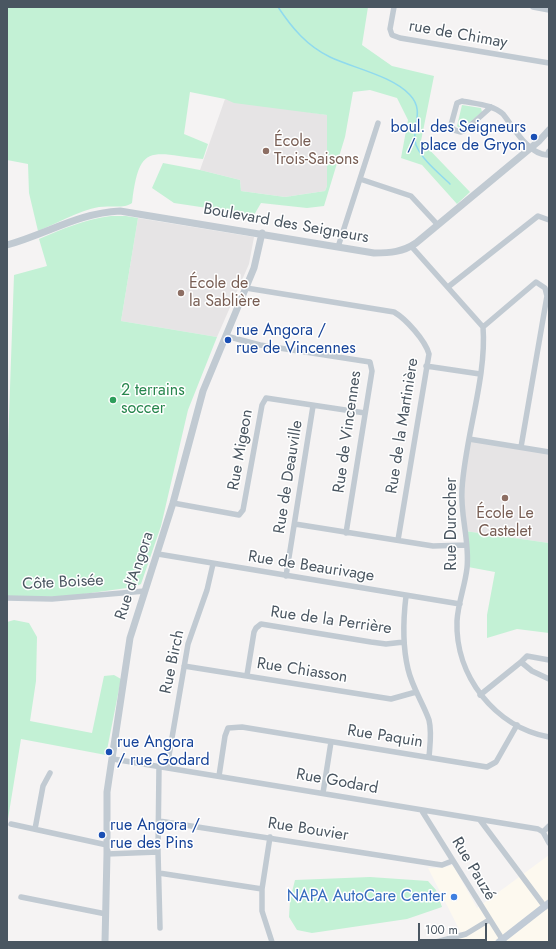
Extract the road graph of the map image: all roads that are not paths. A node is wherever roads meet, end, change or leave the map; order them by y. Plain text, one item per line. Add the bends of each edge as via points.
1 (394, 7) edge
2 (533, 7) edge
3 (549, 10) edge
4 (549, 63) edge
5 (491, 107) junction
6 (378, 124) dead end
7 (549, 130) edge
8 (531, 148) junction
9 (549, 151) edge
10 (360, 179) junction
11 (549, 220) edge
12 (438, 224) junction
13 (262, 233) junction
14 (7, 245) edge
15 (411, 246) junction
16 (338, 247) junction
17 (448, 287) junction
18 (246, 288) junction
19 (483, 327) junction
20 (226, 336) junction
21 (426, 366) junction
22 (480, 374) junction
23 (314, 406) junction
24 (365, 413) junction
25 (469, 439) junction
26 (521, 448) junction
27 (549, 452) edge
28 (173, 503) junction
29 (295, 524) junction
30 (346, 533) junction
31 (398, 540) junction
32 (466, 545) junction
33 (158, 554) junction
34 (212, 564) junction
35 (286, 576) junction
36 (145, 591) junction
37 (406, 596) junction
38 (7, 598) edge
39 (460, 604) junction
40 (404, 642) junction
41 (549, 660) edge
42 (521, 662) junction
43 (184, 666) junction
44 (247, 675) junction
45 (549, 679) edge
46 (416, 692) junction
47 (480, 695) junction
48 (517, 726) junction
49 (549, 737) edge
50 (331, 742) junction
51 (429, 757) junction
52 (112, 759) junction
53 (160, 767) junction
54 (167, 767) junction
55 (50, 773) dead end
56 (220, 776) junction
57 (323, 793) junction
58 (422, 810) junction
59 (480, 820) junction
60 (159, 821) junction
61 (11, 824) dead end
62 (549, 826) edge
63 (35, 829) junction
64 (543, 832) junction
65 (270, 837) junction
66 (549, 843) edge
67 (107, 845) junction
68 (158, 852) junction
69 (108, 854) junction
70 (452, 861) junction
71 (159, 873) junction
72 (262, 889) junction
73 (21, 897) dead end
74 (548, 905) edge
75 (106, 914) junction
76 (489, 920) junction
77 (160, 928) dead end
78 (502, 941) edge
79 (105, 942) edge
80 (272, 942) edge
81 (436, 942) edge

1 - 4 street, rue de Chimay via 390,29 392,35 400,38
2 - 3 street
5 - 5 street via 462,101 457,103 451,125 454,130 464,131
5 - 8 street via 503,114
6 - 10 street
7 - 8 street, Boulevard des Seigneurs
8 - 9 street via 539,154 547,155
8 - 12 street, Boulevard des Seigneurs
10 - 12 street via 411,196
10 - 16 street
11 - 17 street via 538,216
12 - 15 street, Boulevard des Seigneurs
13 - 14 street, Boulevard des Seigneurs via 120,211 82,216
13 - 16 street, Boulevard des Seigneurs
13 - 18 street, Rue d'Angora via 257,258
15 - 16 street, Boulevard des Seigneurs via 391,253
15 - 17 street
17 - 19 street
18 - 20 street, Rue d'Angora
18 - 21 street, Rue de la Martinière via 394,312 403,317 427,347 429,354
19 - 22 street, Rue Durocher
19 - 26 street via 536,282 545,288 546,296
20 - 24 street, Rue de Vincennes via 260,345 370,362 372,371
20 - 28 street, Rue d'Angora via 200,398
21 - 22 street
21 - 31 street, Rue de la Martinière
22 - 25 street, Rue Durocher
23 - 24 street, Rue Migeon
23 - 28 street, Rue Migeon via 266,398 262,405 243,510 239,515
23 - 29 street, Rue de Deauville
24 - 30 street, Rue de Vincennes
25 - 26 street
25 - 32 street, Rue Durocher via 462,488
26 - 27 street
28 - 33 street, Rue d'Angora
29 - 30 street
29 - 35 street, Rue de Deauville
30 - 31 street
31 - 32 street via 433,546
32 - 39 street, Rue Durocher via 468,567
33 - 34 street, Rue de Beaurivage
33 - 36 street, Rue d'Angora
34 - 35 street, Rue de Beaurivage
34 - 43 street, Rue Birch via 207,590 188,644
35 - 37 street, Rue de Beaurivage
36 - 38 street, Côte Boisée via 52,599
36 - 52 street, Rue d'Angora via 127,649
37 - 39 street, Rue de Beaurivage
37 - 40 street
39 - 47 street, Rue Durocher via 457,621 458,646 471,680
40 - 44 street, Rue de la Perrière via 370,642 261,624 254,632
40 - 46 street via 408,670
41 - 42 street via 527,656
42 - 45 street
42 - 47 street
43 - 44 street, Rue Chiasson
43 - 54 street, Rue Birch
44 - 46 street, Rue Chiasson via 391,699
46 - 51 street via 429,720
47 - 48 street, Rue Durocher via 492,708
48 - 49 street, Rue Durocher
48 - 51 street, Rue Paquin via 496,762 487,767
50 - 51 street, Rue Paquin
50 - 56 street, Rue Paquin via 242,727 228,728
50 - 57 street
52 - 53 street, Rue Godard
52 - 67 street, Rue d'Angora via 107,792
53 - 54 street, Rue Godard
53 - 60 street
54 - 56 street, Rue Godard
55 - 63 street via 43,786
56 - 57 street, Rue Godard
57 - 58 street, Rue Godard
58 - 59 street, Rue Godard
58 - 70 street, Rue Pauzé
59 - 64 street, Rue Godard via 538,829
59 - 74 street
60 - 65 street, Rue Bouvier
60 - 68 street
61 - 63 street
62 - 64 street
63 - 67 street
64 - 66 street
65 - 70 street, Rue Bouvier via 434,864 442,865
65 - 72 street
67 - 69 street, Rue d'Angora
68 - 69 street
68 - 71 street
69 - 75 street, Rue d'Angora
70 - 76 street, Rue Pauzé
71 - 72 street
71 - 77 street
72 - 80 street via 262,911
73 - 75 street
74 - 78 main road
75 - 79 street, Rue d'Angora
76 - 78 street, Rue Pauzé
76 - 81 street via 466,934

